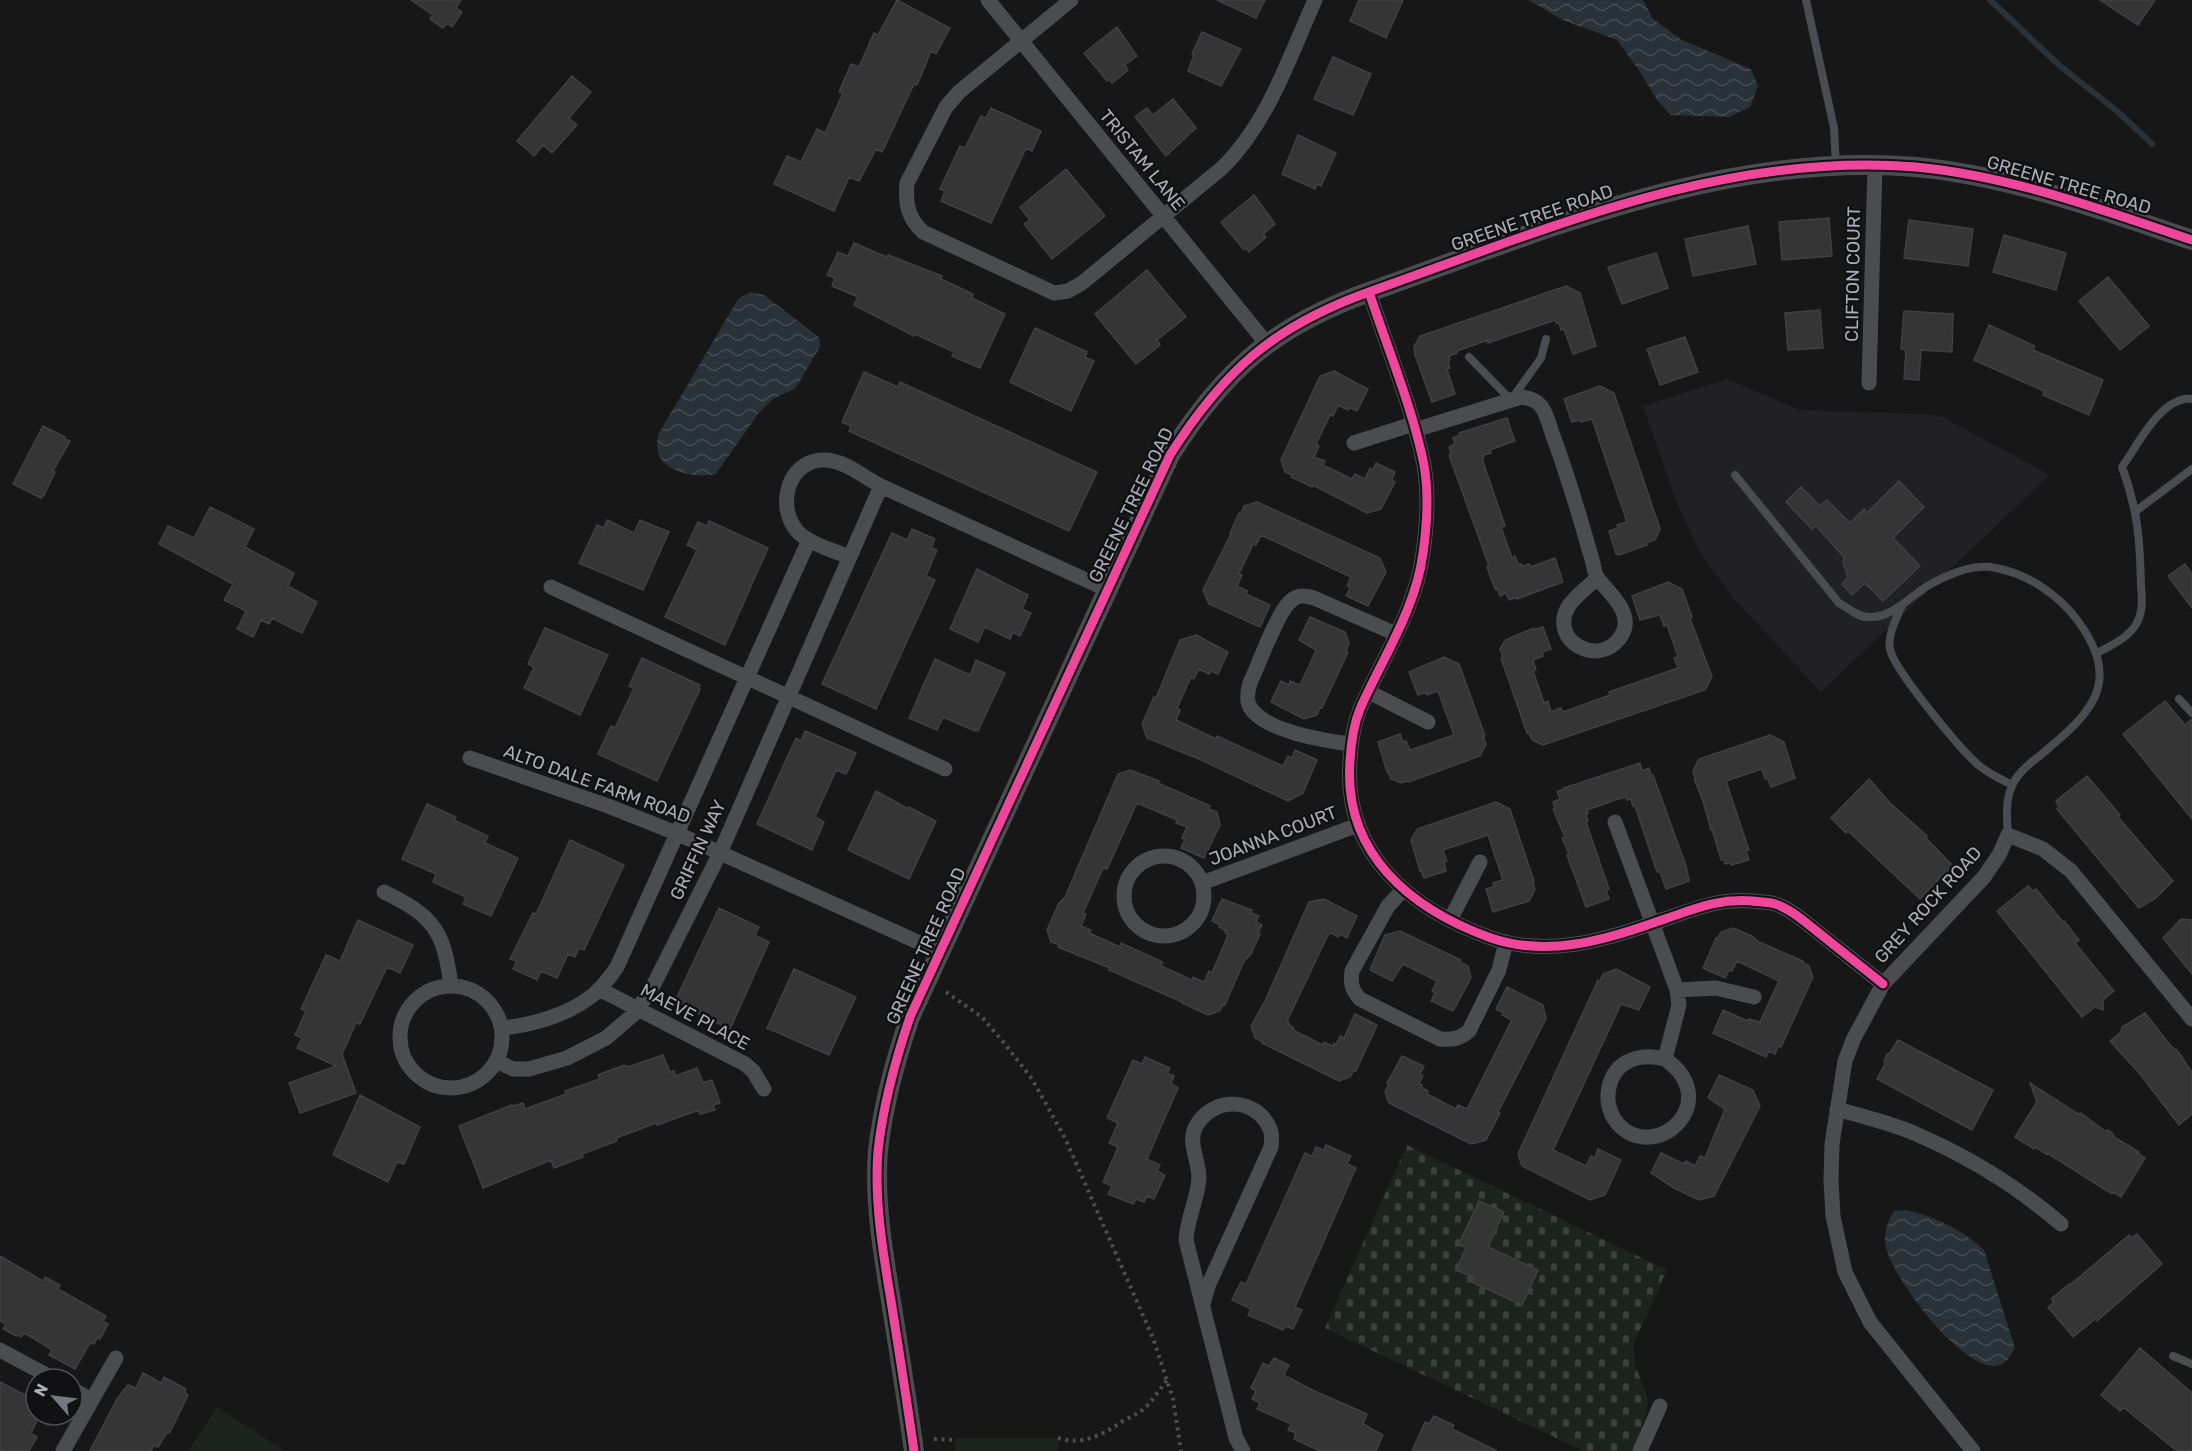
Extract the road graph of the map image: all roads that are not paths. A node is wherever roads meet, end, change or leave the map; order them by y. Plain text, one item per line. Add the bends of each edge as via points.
1 (988, 0) edge
2 (1071, 0) edge
3 (1315, 0) edge
4 (1806, 0) edge
5 (1021, 42) junction
6 (1875, 166) junction
7 (1836, 167) junction
8 (1163, 217) junction
9 (2192, 240) edge
10 (1369, 292) junction
11 (1546, 339) dead end
12 (1266, 344) junction
13 (1469, 357) dead end
14 (1869, 383) dead end
15 (2192, 399) edge
16 (1511, 400) junction
17 (1414, 427) junction
18 (1354, 443) dead end
19 (2192, 469) edge
20 (1735, 475) dead end
21 (881, 486) junction
22 (2136, 511) junction
23 (809, 540) junction
24 (849, 557) junction
25 (1597, 578) junction
26 (551, 587) dead end
27 (1108, 590) junction
28 (1902, 605) junction
29 (1396, 634) junction
30 (2097, 653) junction
31 (747, 677) junction
32 (1369, 692) junction
33 (788, 696) junction
34 (2179, 699) dead end
35 (2192, 713) edge
36 (1428, 722) dead end
37 (1351, 744) junction
38 (470, 758) dead end
39 (945, 769) dead end
40 (2012, 785) junction
41 (1615, 822) dead end
42 (1358, 825) junction
43 (676, 833) junction
44 (2008, 835) junction
45 (720, 853) junction
46 (1480, 862) dead end
47 (1202, 883) junction
48 (1403, 890) junction
49 (384, 892) dead end
50 (1450, 920) junction
51 (1653, 924) junction
52 (1506, 942) junction
53 (940, 952) junction
54 (1883, 984) junction
55 (451, 986) junction
56 (599, 989) junction
57 (1677, 990) junction
58 (1754, 997) dead end
59 (637, 1009) junction
60 (2192, 1019) edge
61 (502, 1028) junction
62 (1665, 1059) junction
63 (496, 1061) junction
64 (764, 1089) dead end
65 (1837, 1109) junction
66 (2061, 1224) dead end
67 (1203, 1304) junction
68 (0, 1350) edge
69 (2173, 1356) dead end
70 (116, 1358) dead end
71 (2192, 1364) edge
72 (32, 1367) edge
73 (84, 1396) edge
74 (92, 1400) junction
75 (1660, 1406) dead end
76 (63, 1451) edge
77 (914, 1451) edge
78 (1243, 1451) edge
79 (1640, 1451) edge
80 (1973, 1451) edge

1 - 5 street, TRISTAM LANE
2 - 5 street
3 - 8 street via 1251,135 1222,168
4 - 7 lane via 1834,128
5 - 8 street, TRISTAM LANE
5 - 8 street via 946,107 907,183 907,210 914,223 923,232 1054,292 1068,291 1082,283
6 - 7 street, GREENE TREE ROAD
6 - 9 street, GREENE TREE ROAD via 1916,167 2006,183
6 - 14 street, CLIFTON COURT
7 - 10 street, GREENE TREE ROAD via 1766,172 1664,192 1607,208
8 - 12 street, TRISTAM LANE
10 - 12 street, GREENE TREE ROAD via 1308,318
10 - 17 street
11 - 16 lane via 1541,358
12 - 27 street, GREENE TREE ROAD via 1224,382 1188,426 1170,455
13 - 16 lane
15 - 22 lane via 2171,403 2159,414 2122,467
16 - 17 street
16 - 25 street via 1532,398 1542,407
17 - 18 street
17 - 29 street via 1426,489 1423,554 1418,580
19 - 22 lane
20 - 28 lane via 1839,603 1868,618
21 - 23 street via 827,460 800,469 789,482 787,509 798,532
21 - 24 street, GRIFFIN WAY
21 - 27 street
22 - 30 lane via 2142,600 2139,618 2128,634
23 - 24 street
23 - 31 street, GRIFFIN WAY
24 - 33 street, GRIFFIN WAY
25 - 25 street via 1621,606 1625,619 1619,640 1598,652 1577,645 1564,631 1563,621 1574,598
26 - 31 street
27 - 53 street, GREENE TREE ROAD
28 - 30 lane via 1930,585 1966,569 1994,567 2025,578 2050,593 2071,611
28 - 40 lane via 1889,647 1895,663 1977,764
29 - 32 street
29 - 37 street via 1314,598 1298,597 1286,606 1250,682 1248,703 1260,717 1299,735
30 - 40 lane via 2100,684 2092,701 2077,722 2026,766
31 - 33 street
31 - 43 street, GRIFFIN WAY
32 - 36 street
32 - 37 street
33 - 39 street
33 - 45 street, GRIFFIN WAY
34 - 35 lane
37 - 42 street via 1350,792
38 - 43 street, ALTO DALE FARM ROAD
40 - 44 lane via 2007,807
41 - 51 street
42 - 47 street, JOANNA COURT
42 - 48 street via 1376,858
43 - 45 street, ALTO DALE FARM ROAD
43 - 56 street, GRIFFIN WAY via 617,967
44 - 54 street, GREY ROCK ROAD via 1984,877
44 - 60 street via 2043,849 2071,871
45 - 53 street, ALTO DALE FARM ROAD
45 - 59 street, GRIFFIN WAY via 651,990
46 - 50 street
47 - 47 street, JOANNA COURT via 1204,901 1198,918 1182,933 1160,937 1135,925 1124,906 1125,885 1133,870 1149,859 1180,859 1193,868
48 - 50 street
48 - 52 street via 1388,906 1352,971 1353,991 1360,999 1440,1039 1462,1037 1469,1031 1498,970
49 - 55 street via 420,912 434,926 448,958
50 - 52 street
51 - 52 street via 1563,947
51 - 54 street via 1725,900 1776,904
51 - 57 street
53 - 77 street, GREENE TREE ROAD via 896,1055 878,1152 884,1262
54 - 65 street, GREY ROCK ROAD via 1845,1061
55 - 61 street via 476,992 489,1002
55 - 63 street via 421,996 409,1009 400,1036 408,1063 428,1082 457,1088 483,1077
56 - 59 street, MAEVE PLACE
56 - 61 street, GRIFFIN WAY via 562,1012 526,1025
57 - 58 street via 1716,988
57 - 62 street via 1679,1005
59 - 63 street, GRIFFIN WAY via 606,1038 567,1058 529,1069
59 - 64 street, MAEVE PLACE via 745,1064
61 - 63 street
62 - 62 street via 1683,1075 1688,1090 1684,1114 1666,1132 1650,1137 1633,1134 1616,1122 1610,1110 1610,1082 1614,1073 1635,1058
65 - 66 street via 1916,1133 2021,1192
65 - 80 street, GREY ROCK ROAD via 1831,1181 1833,1216 1845,1272 1870,1322
67 - 67 street via 1186,1240 1199,1176 1193,1131 1212,1109 1234,1103 1263,1116 1272,1132 1271,1148
67 - 78 street via 1236,1438
68 - 72 street
69 - 71 lane
70 - 74 street
73 - 74 street
74 - 76 street
75 - 79 street

